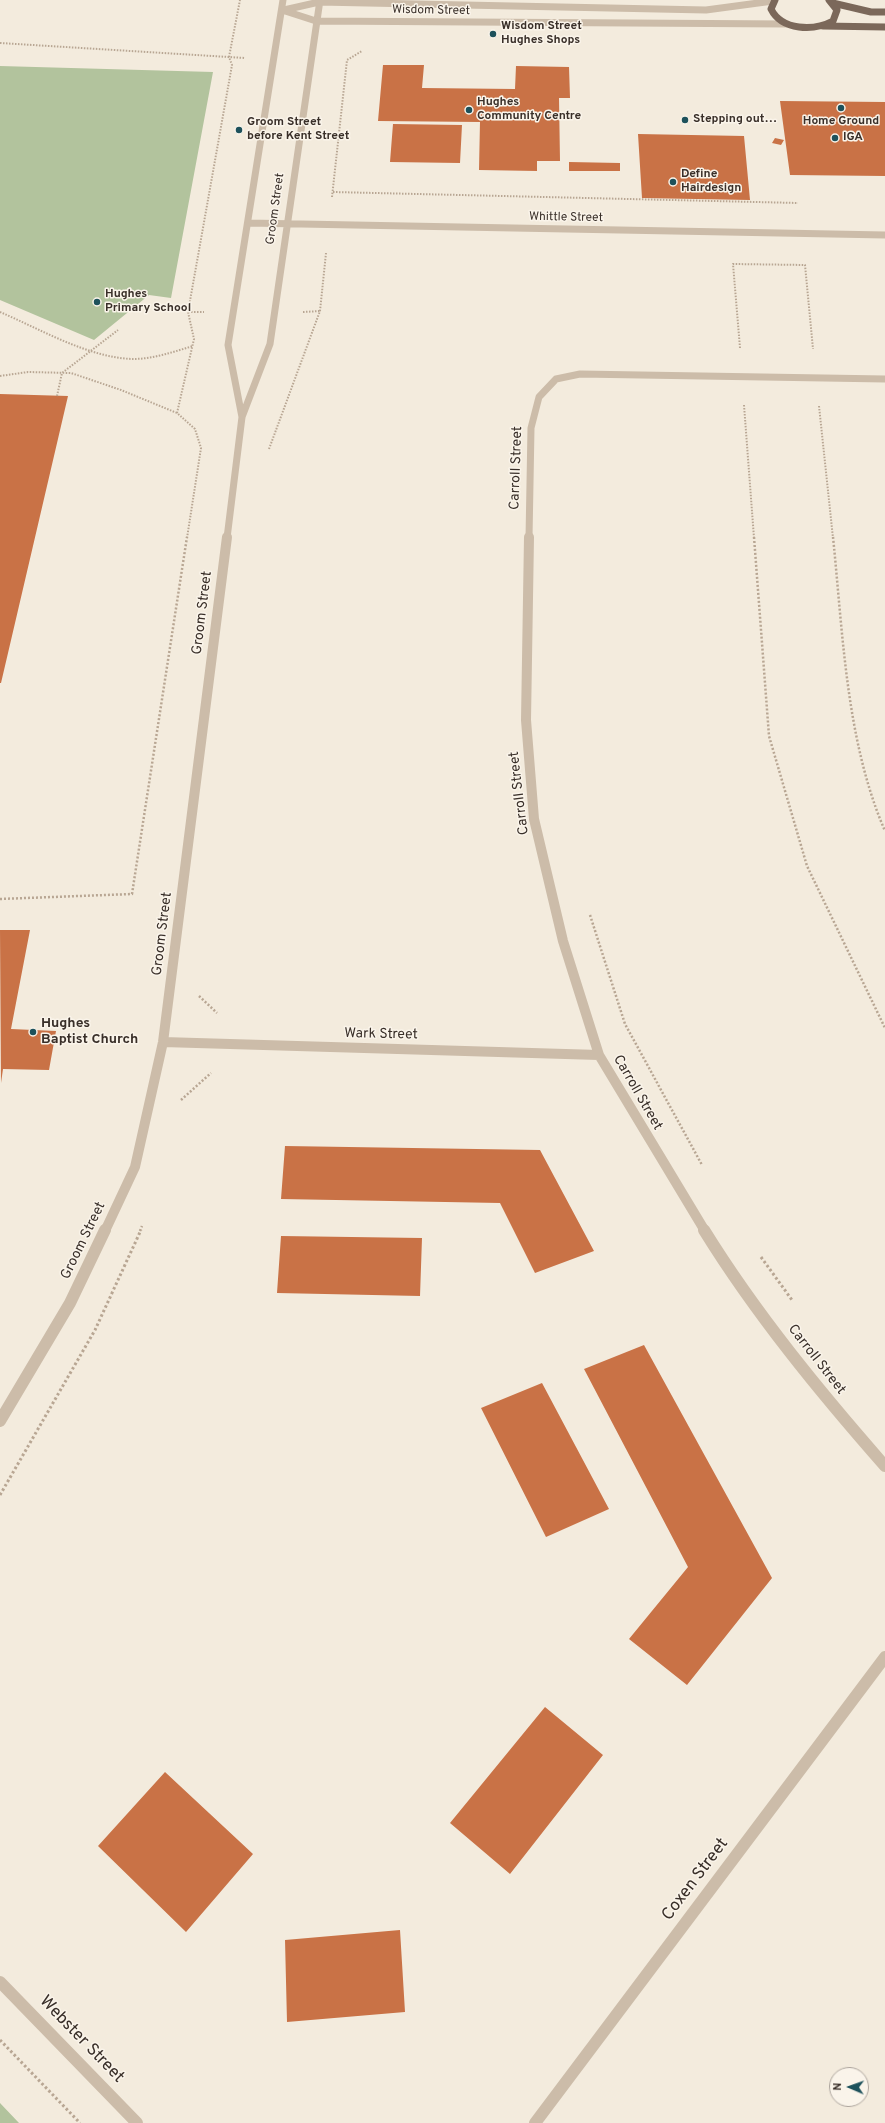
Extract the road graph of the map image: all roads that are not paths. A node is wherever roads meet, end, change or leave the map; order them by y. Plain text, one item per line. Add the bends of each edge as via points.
1 (283, 0) edge
2 (320, 1) edge
3 (774, 1) edge
4 (831, 1) edge
5 (282, 10) junction
6 (885, 12) edge
7 (316, 21) junction
8 (787, 24) junction
9 (818, 27) junction
10 (885, 27) edge
11 (248, 223) junction
12 (287, 224) junction
13 (885, 236) edge
14 (885, 379) edge
15 (242, 416) junction
16 (163, 1042) junction
17 (599, 1055) junction
18 (0, 1421) edge
19 (885, 1466) edge
20 (885, 1657) edge
21 (0, 1982) edge
22 (137, 2123) edge
23 (535, 2123) edge

1 - 5 street, Groom Street
2 - 3 street, Wisdom Street via 706,10
2 - 5 street, Wisdom Street
2 - 7 street, Groom Street
3 - 8 main road via 771,11
4 - 6 main road via 871,12
4 - 9 main road via 837,9 837,15 832,21
5 - 7 street, Wisdom Street
5 - 11 street, Groom Street
7 - 8 street, Wisdom Street
7 - 12 street, Groom Street
8 - 9 main road
9 - 10 main road
11 - 12 street, Whittle Street
11 - 15 street, Groom Street via 228,345
12 - 13 street, Whittle Street
12 - 15 street, Groom Street via 270,344
14 - 17 street, Carroll Street via 580,374 556,379 539,397 531,428 526,720 534,819 563,941
15 - 16 street, Groom Street
16 - 17 street, Wark Street
16 - 18 street, Groom Street via 135,1167 70,1303
17 - 19 street, Carroll Street via 733,1277 841,1416
20 - 23 street, Coxen Street
21 - 22 street, Webster Street

